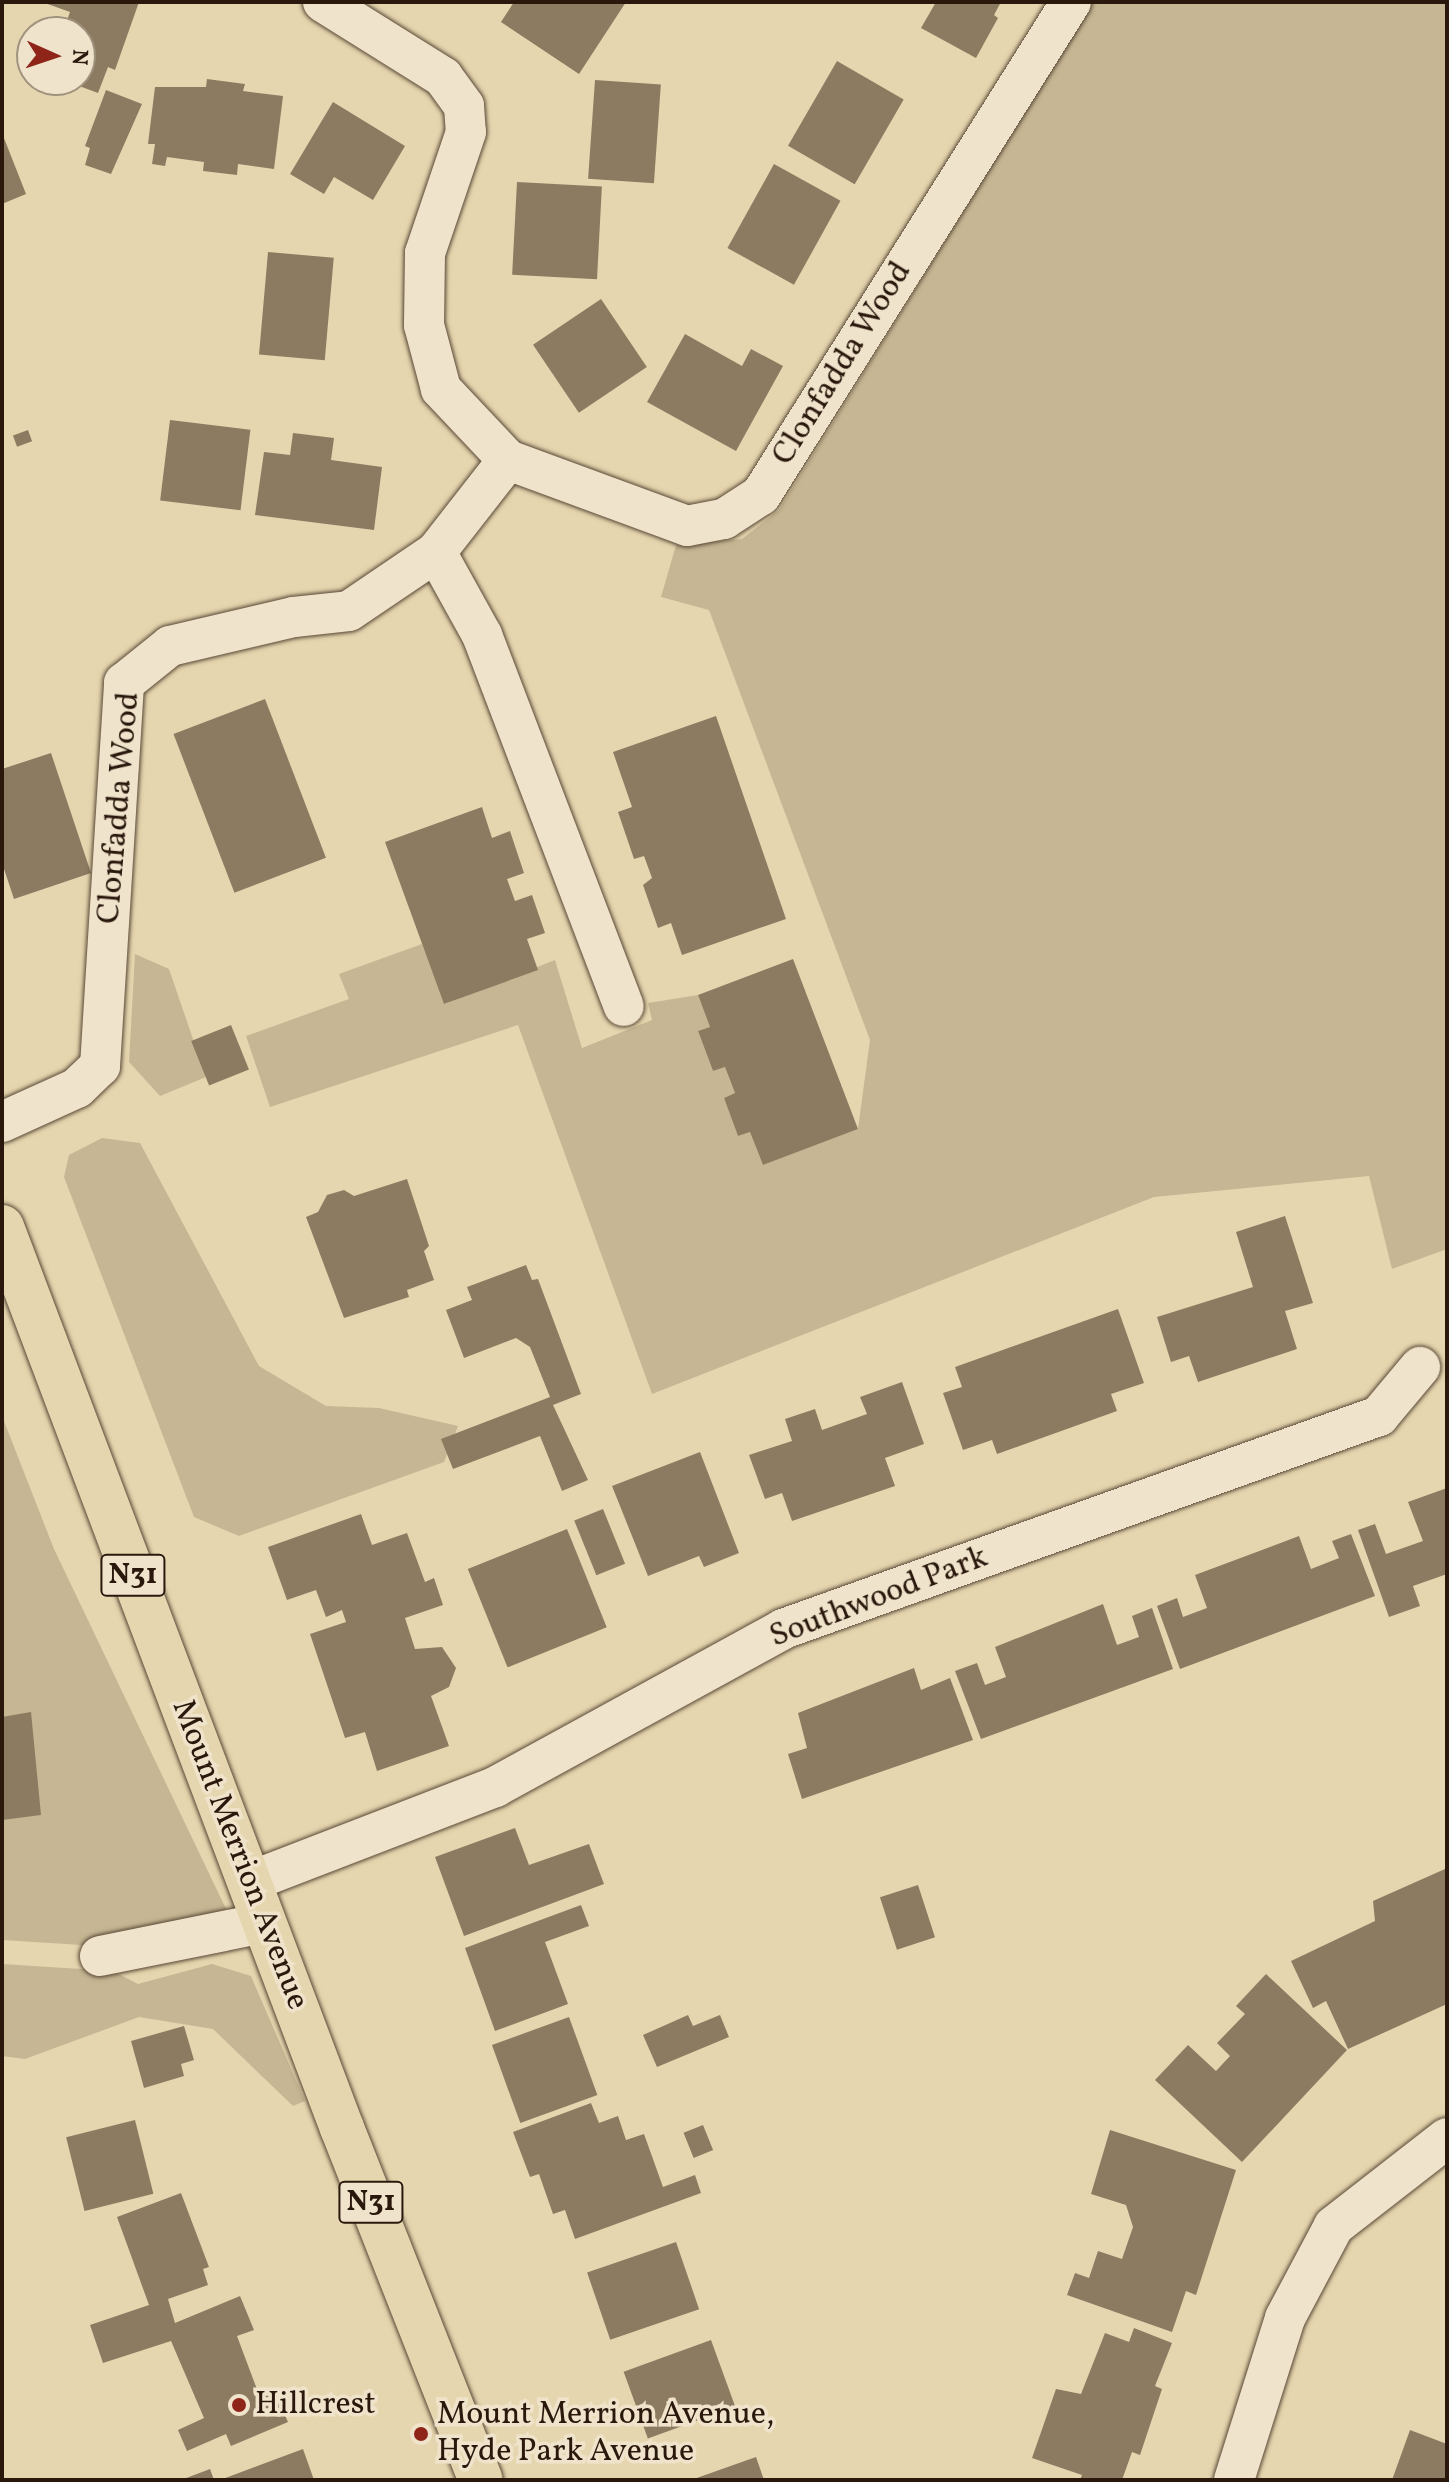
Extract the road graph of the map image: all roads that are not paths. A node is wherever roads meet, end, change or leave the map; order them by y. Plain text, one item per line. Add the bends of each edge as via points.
1 (323, 2) edge
2 (1071, 2) edge
3 (508, 460) junction
4 (436, 552) junction
5 (624, 1006) dead end
6 (2, 1122) edge
7 (2, 1227) edge
8 (1420, 1367) dead end
9 (249, 1882) junction
10 (264, 1923) junction
11 (100, 1956) dead end
12 (1447, 2138) edge
13 (481, 2480) edge
14 (1234, 2480) edge

1 - 3 street, Clonfadda Wood via 443,77 464,106 466,132 425,253 424,325 441,389
2 - 3 street, Clonfadda Wood via 761,495 724,519 687,526
3 - 4 street, Clonfadda Wood
4 - 5 street via 482,635
4 - 6 street, Clonfadda Wood via 349,611 294,617 170,646 124,683 100,1066 77,1088
7 - 9 highway, Mount Merrion Avenue / N31
8 - 9 street, Southwood Park via 1379,1416 783,1629 495,1787
9 - 10 highway, Mount Merrion Avenue / N31
10 - 11 street
10 - 13 highway, Mount Merrion Avenue / N31
12 - 14 street via 1334,2226 1285,2318

